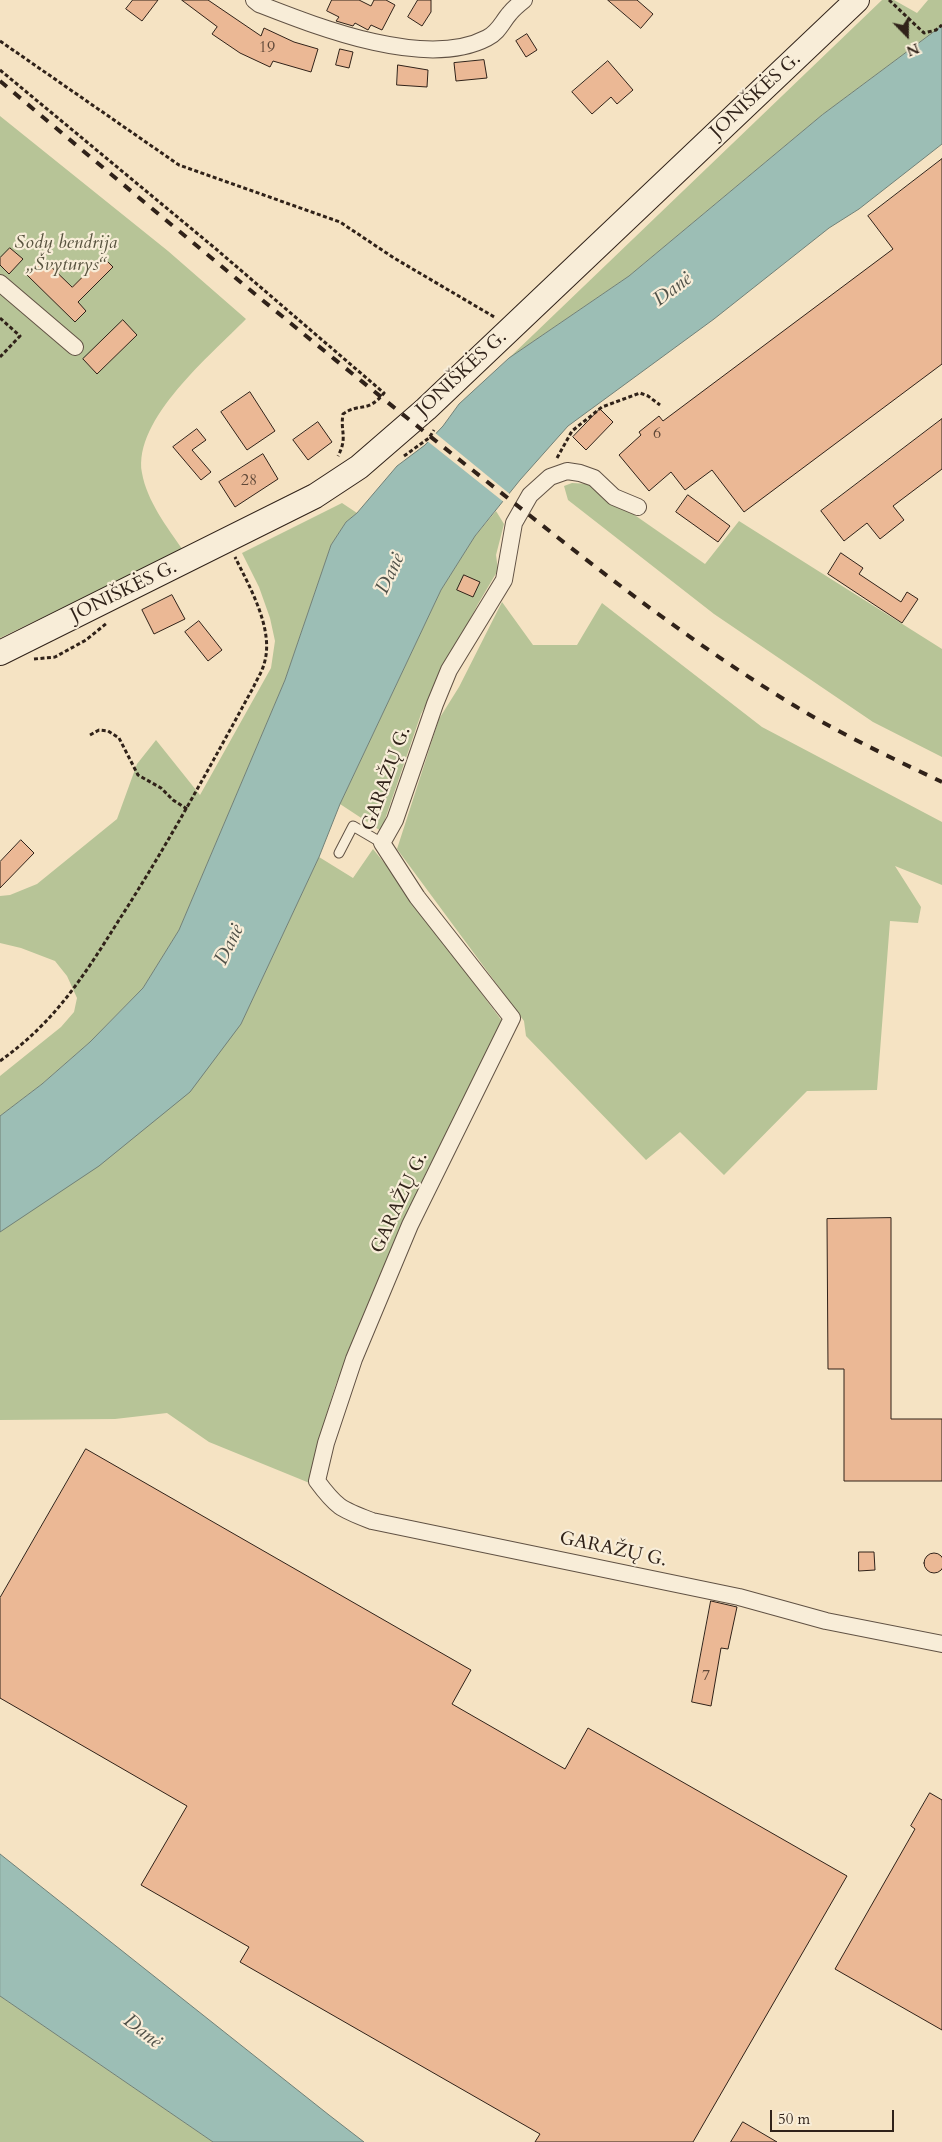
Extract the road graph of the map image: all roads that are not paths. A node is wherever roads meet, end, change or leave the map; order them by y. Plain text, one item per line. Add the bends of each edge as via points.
1 (254, 0) edge
2 (524, 0) edge
3 (857, 0) edge
4 (0, 283) edge
5 (75, 347) dead end
6 (638, 507) dead end
7 (0, 654) edge
8 (382, 843) junction
9 (339, 853) dead end
10 (942, 1644) edge

1 - 2 street via 351,37 414,48 447,48 487,38
3 - 7 main road, JONIŠKĖS G. via 382,449 335,484 298,505
4 - 5 street
6 - 8 street, GARAŽŲ G. via 614,497 594,478 580,472 567,471 550,478 530,495 514,523 504,580 449,670 395,820
8 - 9 lane via 353,826
8 - 10 street, GARAŽŲ G. via 417,897 512,1018 410,1225 354,1359 326,1443 318,1481 332,1502 345,1511 372,1521 739,1597 826,1621

